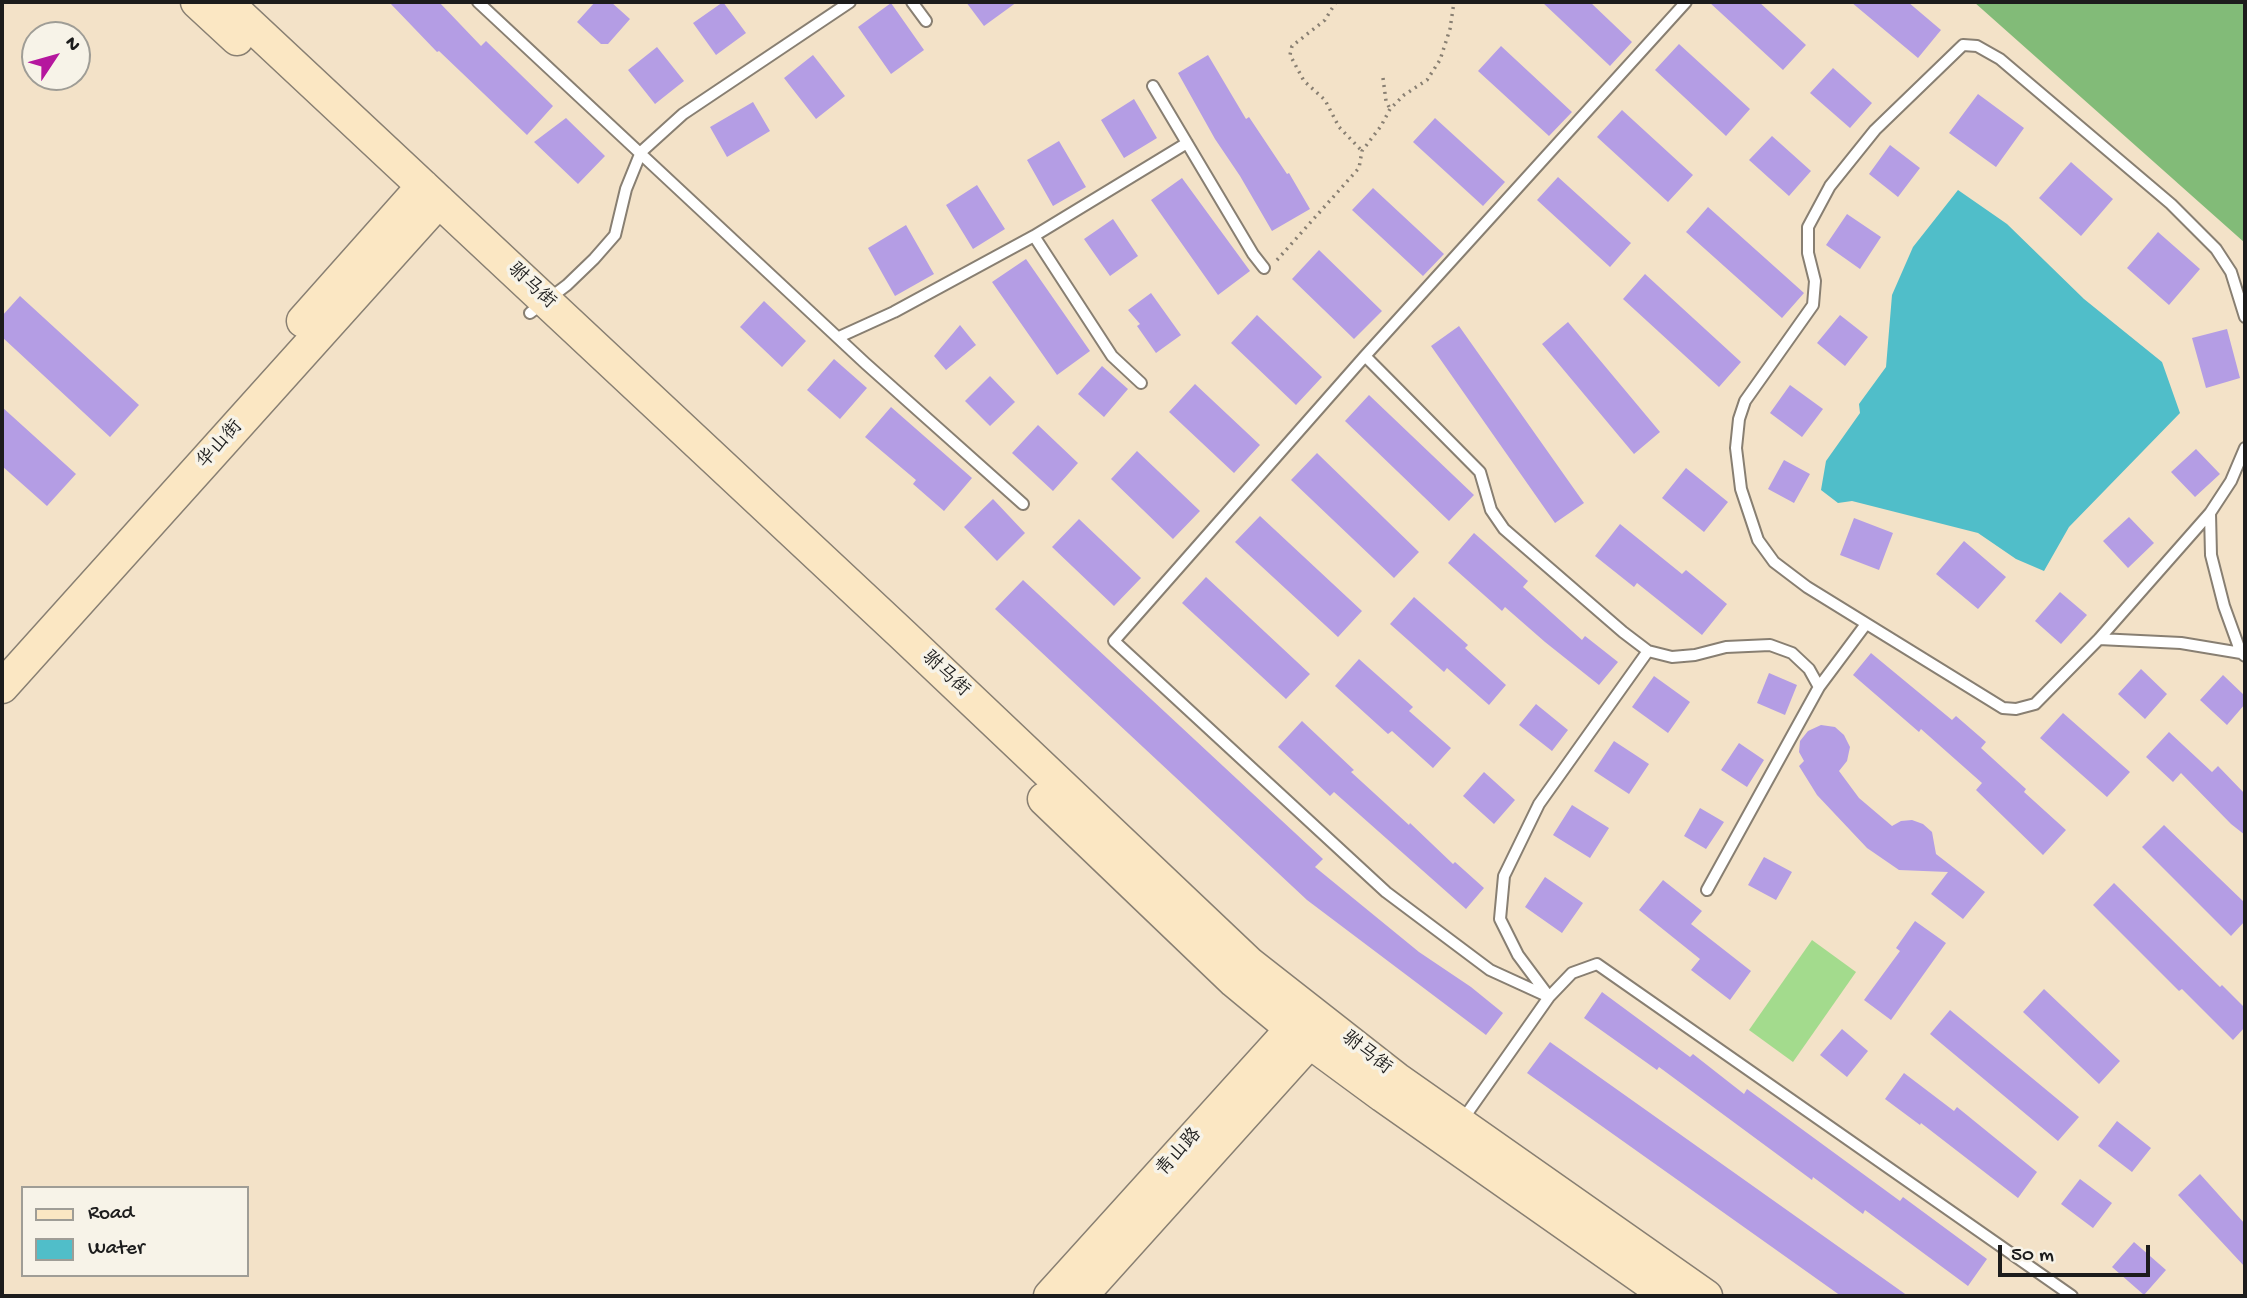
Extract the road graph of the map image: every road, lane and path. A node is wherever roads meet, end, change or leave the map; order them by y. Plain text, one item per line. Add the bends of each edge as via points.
1 (197, 2) edge
2 (226, 2) edge
3 (478, 2) edge
4 (850, 2) edge
5 (912, 2) edge
6 (1336, 2) edge
7 (1454, 2) edge
8 (1686, 2) edge
9 (926, 21) dead end
10 (1383, 78) dead end
11 (1153, 86) dead end
12 (1390, 109) junction
13 (1187, 143) junction
14 (1362, 151) junction
15 (641, 152) junction
16 (424, 201) junction
17 (1034, 236) junction
18 (1264, 268) joint
19 (538, 307) junction
20 (2245, 317) edge
21 (839, 337) junction
22 (1365, 356) junction
23 (1141, 383) dead end
24 (2245, 448) edge
25 (1023, 505) dead end
26 (2210, 513) junction
27 (1866, 624) junction
28 (2099, 639) junction
29 (1648, 651) junction
30 (2243, 654) edge
31 (2, 656) edge
32 (2, 687) edge
33 (1819, 687) junction
34 (1707, 890) dead end
35 (1549, 997) junction
36 (1309, 1026) junction
37 (1454, 1132) junction
38 (1050, 1296) edge
39 (1081, 1296) edge
40 (1668, 1296) edge
41 (1706, 1296) edge
42 (2072, 1296) edge

1 - 16 main road, 驸马街
2 - 16 main road, 驸马街
3 - 15 lane
4 - 15 lane via 683,114
5 - 9 lane
6 - 14 path via 1325,20 1292,46 1290,55 1304,81 1325,100 1339,127
7 - 12 path via 1440,60 1427,80
8 - 22 lane
10 - 12 path
11 - 13 lane
12 - 14 path
13 - 17 lane
13 - 18 lane
14 - 18 path via 1359,168 1276,261
15 - 19 lane via 615,235
15 - 21 lane
16 - 19 main road, 驸马街
16 - 31 main road, 华山街
16 - 32 main road, 华山街
17 - 21 lane
17 - 23 lane via 1112,356
19 - 36 main road, 驸马街 via 1234,981
20 - 27 lane via 2231,272 2216,249 2171,204 2000,59 1977,46 1963,45 1875,130 1830,186 1808,227 1815,281 1813,305 1745,401 1739,419 1736,448 1741,489 1758,540 1774,562
21 - 25 lane
22 - 29 lane via 1480,472 1491,510 1504,529
22 - 35 lane via 1114,641 1386,892 1490,970
24 - 26 lane
26 - 28 lane
26 - 30 lane via 2211,555
27 - 28 lane via 2003,708 2016,709 2035,704
27 - 33 lane
28 - 30 lane via 2181,643
29 - 33 lane via 1672,657 1770,645 1792,653
29 - 35 lane via 1539,804 1504,876 1500,919 1518,955
33 - 34 lane
35 - 37 lane
35 - 42 lane via 1572,973 1597,964
36 - 37 main road, 驸马街
36 - 38 main road, 青山路
36 - 39 main road, 青山路
37 - 40 main road, 驸马街
37 - 41 main road, 驸马街

